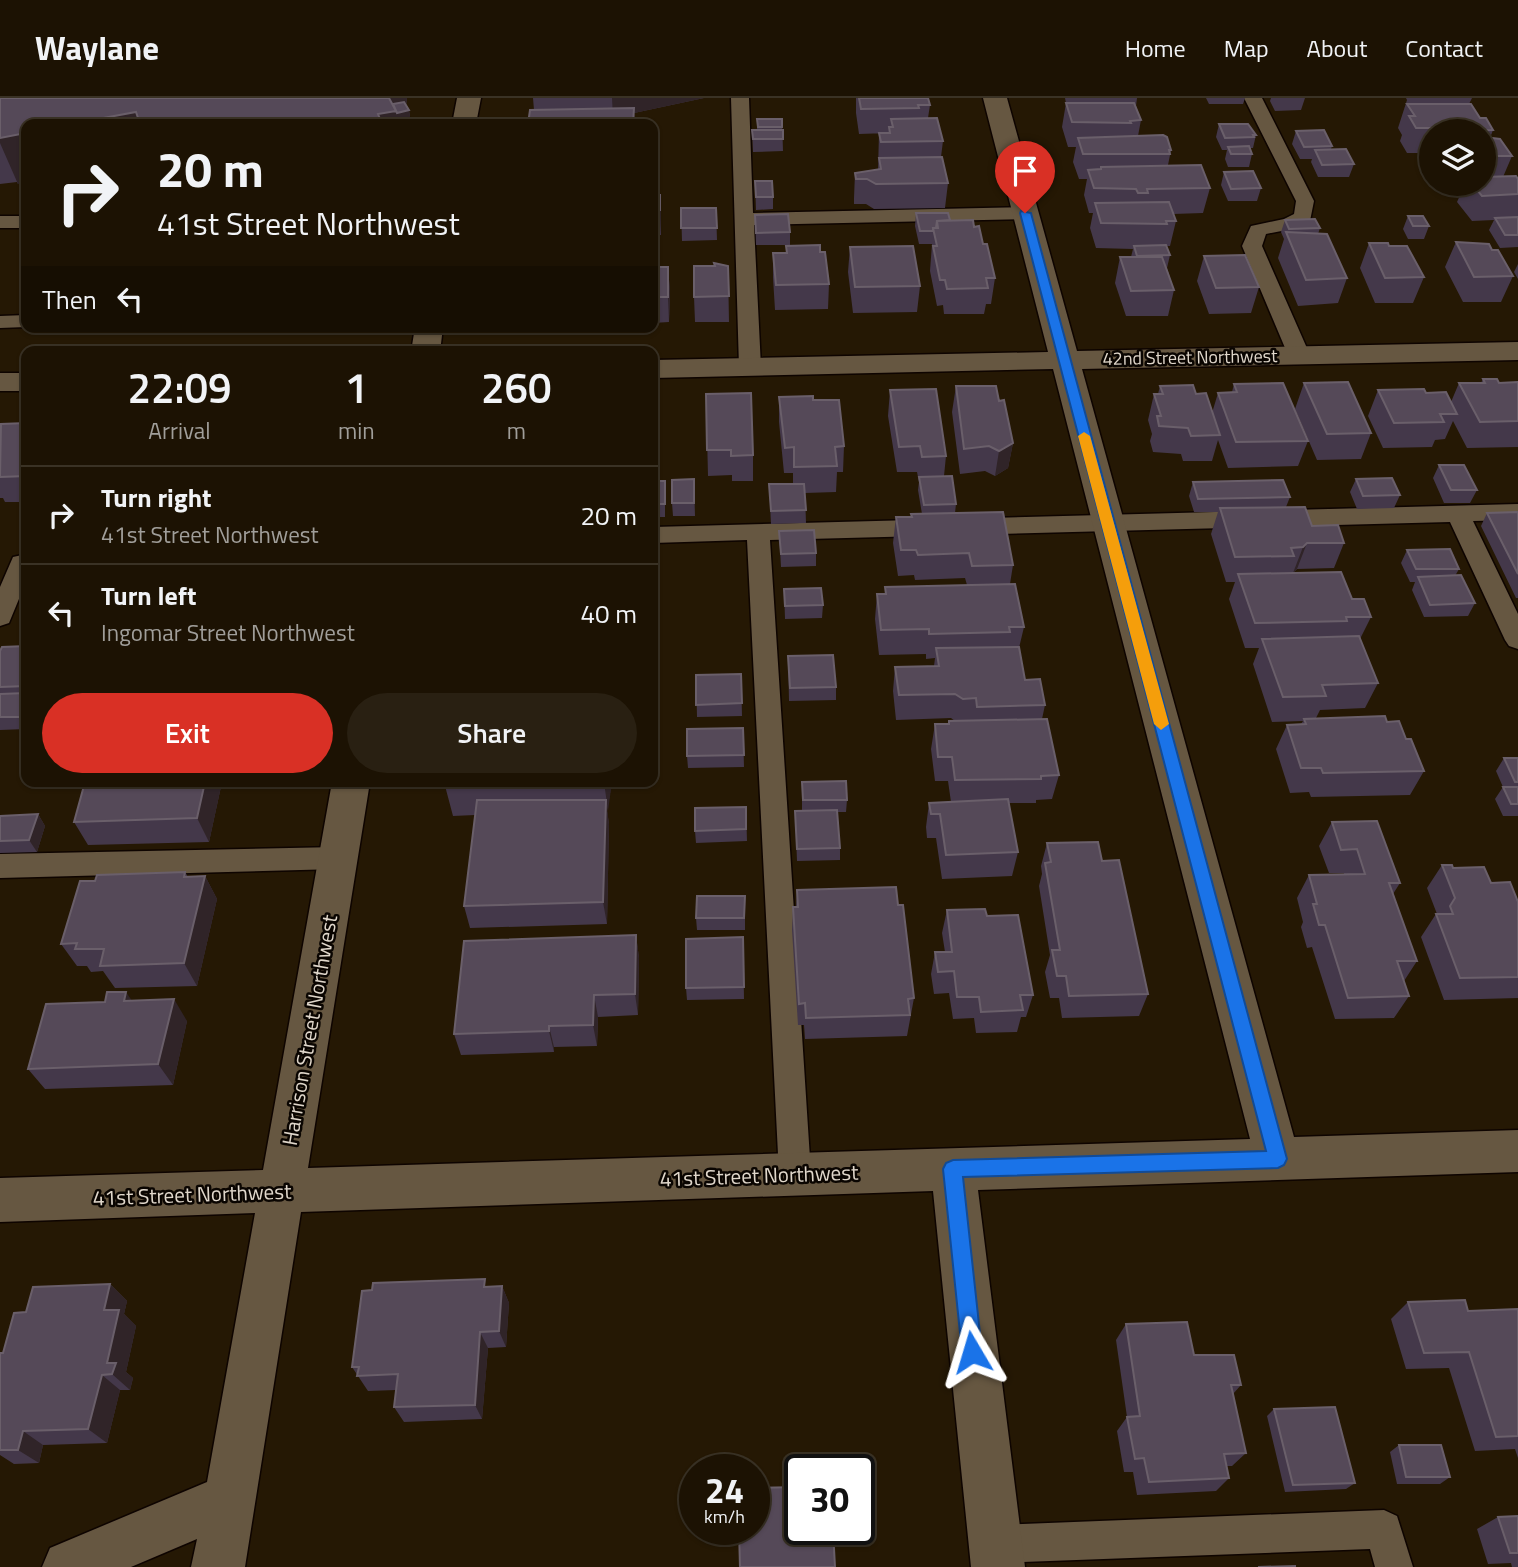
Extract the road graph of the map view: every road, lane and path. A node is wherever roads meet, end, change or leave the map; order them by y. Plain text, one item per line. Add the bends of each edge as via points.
1 (469, 98) edge
2 (740, 98) edge
3 (995, 98) edge
4 (1253, 98) edge
5 (465, 119) edge
6 (1025, 213) junction
7 (744, 219) junction
8 (0, 222) edge
9 (21, 222) edge
10 (21, 321) edge
11 (0, 322) edge
12 (1518, 351) edge
13 (1299, 355) junction
14 (1064, 360) junction
15 (750, 367) junction
16 (658, 369) edge
17 (0, 382) edge
18 (21, 382) edge
19 (1518, 512) edge
20 (1458, 514) junction
21 (1107, 521) junction
22 (758, 532) junction
23 (658, 535) edge
24 (16, 563) edge
25 (0, 617) edge
26 (1518, 640) edge
27 (350, 787) edge
28 (338, 858) junction
29 (0, 866) edge
30 (1518, 1151) edge
31 (1278, 1159) junction
32 (953, 1169) junction
33 (795, 1174) junction
34 (281, 1191) junction
35 (0, 1200) edge
36 (230, 1498) junction
37 (997, 1556) edge
38 (69, 1567) edge
39 (218, 1567) edge
40 (1394, 1567) edge

1 - 5 street
2 - 7 lane
3 - 6 street
4 - 13 lane via 1305,201 1303,217 1258,230 1252,246
6 - 7 lane
6 - 14 street
7 - 15 lane
8 - 9 lane
10 - 11 lane
12 - 13 street, 42nd Street Northwest
13 - 14 street, 42nd Street Northwest
14 - 15 street, 42nd Street Northwest
14 - 21 street
15 - 16 street, 42nd Street Northwest
17 - 18 street
19 - 20 lane
20 - 21 lane
20 - 26 lane
21 - 22 lane
21 - 31 street
22 - 23 lane
22 - 33 lane
24 - 25 lane
27 - 28 street, Harrison Street Northwest
28 - 29 lane
28 - 34 street, Harrison Street Northwest
30 - 31 street, 41st Street Northwest
31 - 32 street, 41st Street Northwest
32 - 33 street, 41st Street Northwest
32 - 37 street
33 - 34 street, 41st Street Northwest
34 - 35 street, 41st Street Northwest
34 - 36 street, Harrison Street Northwest
36 - 38 street
36 - 39 street, Harrison Street Northwest
37 - 40 lane via 1384,1529

